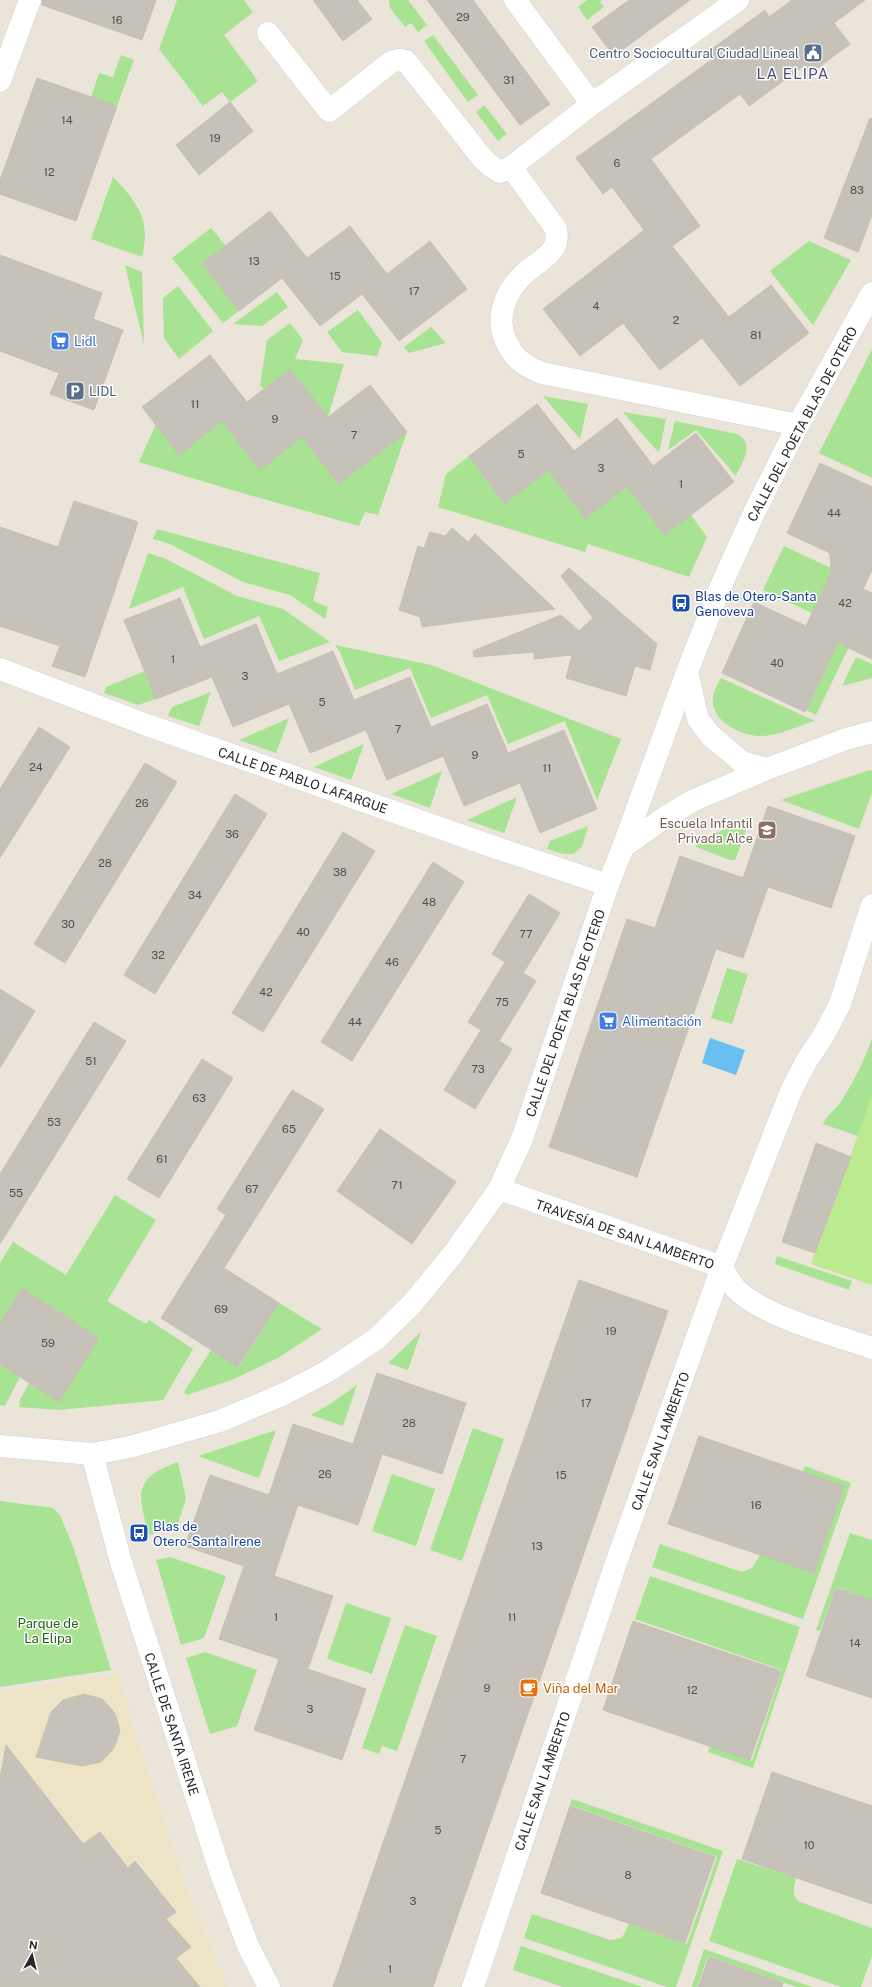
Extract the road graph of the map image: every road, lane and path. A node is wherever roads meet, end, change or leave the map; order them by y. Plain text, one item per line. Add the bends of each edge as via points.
1 (30, 0) edge
2 (515, 0) edge
3 (738, 0) edge
4 (268, 33) dead end
5 (0, 81) edge
6 (592, 104) junction
7 (511, 167) junction
8 (872, 293) edge
9 (798, 425) junction
10 (0, 669) edge
11 (687, 672) junction
12 (872, 732) edge
13 (767, 769) junction
14 (623, 847) junction
15 (608, 885) junction
16 (872, 905) edge
17 (499, 1189) junction
18 (722, 1267) junction
19 (872, 1348) edge
20 (0, 1446) edge
21 (92, 1454) junction
22 (269, 1987) edge
23 (472, 1987) edge

1 - 5 street
2 - 6 street
3 - 6 street
4 - 7 street via 329,112 392,62 406,60 483,159 500,172
6 - 7 street
7 - 9 street via 556,229 558,238 548,255 520,277 506,297 500,319 509,348 526,366 542,373
8 - 9 street, CALLE DEL POETA BLAS DE OTERO
9 - 11 street, CALLE DEL POETA BLAS DE OTERO via 719,590
10 - 15 street, CALLE DE PABLO LAFARGUE via 161,730
11 - 13 street via 698,719 710,735 742,762
11 - 14 street, CALLE DEL POETA BLAS DE OTERO
12 - 13 street via 846,739
13 - 14 street via 692,800
14 - 15 street, CALLE DEL POETA BLAS DE OTERO
15 - 17 street, CALLE DEL POETA BLAS DE OTERO via 522,1139
16 - 18 street, CALLE SAN LAMBERTO via 840,1004 790,1091
17 - 18 street, TRAVESÍA DE SAN LAMBERTO
17 - 21 street, CALLE DEL POETA BLAS DE OTERO via 453,1254 411,1305 376,1339 328,1371 284,1394 220,1421 130,1447
18 - 19 street, TRAVESÍA DE SAN LAMBERTO via 738,1290 757,1305 777,1315
18 - 23 street, CALLE SAN LAMBERTO via 617,1560
20 - 21 street, CALLE DEL POETA BLAS DE OTERO
21 - 22 street, CALLE DE SANTA IRENE via 121,1562 220,1871 248,1946

